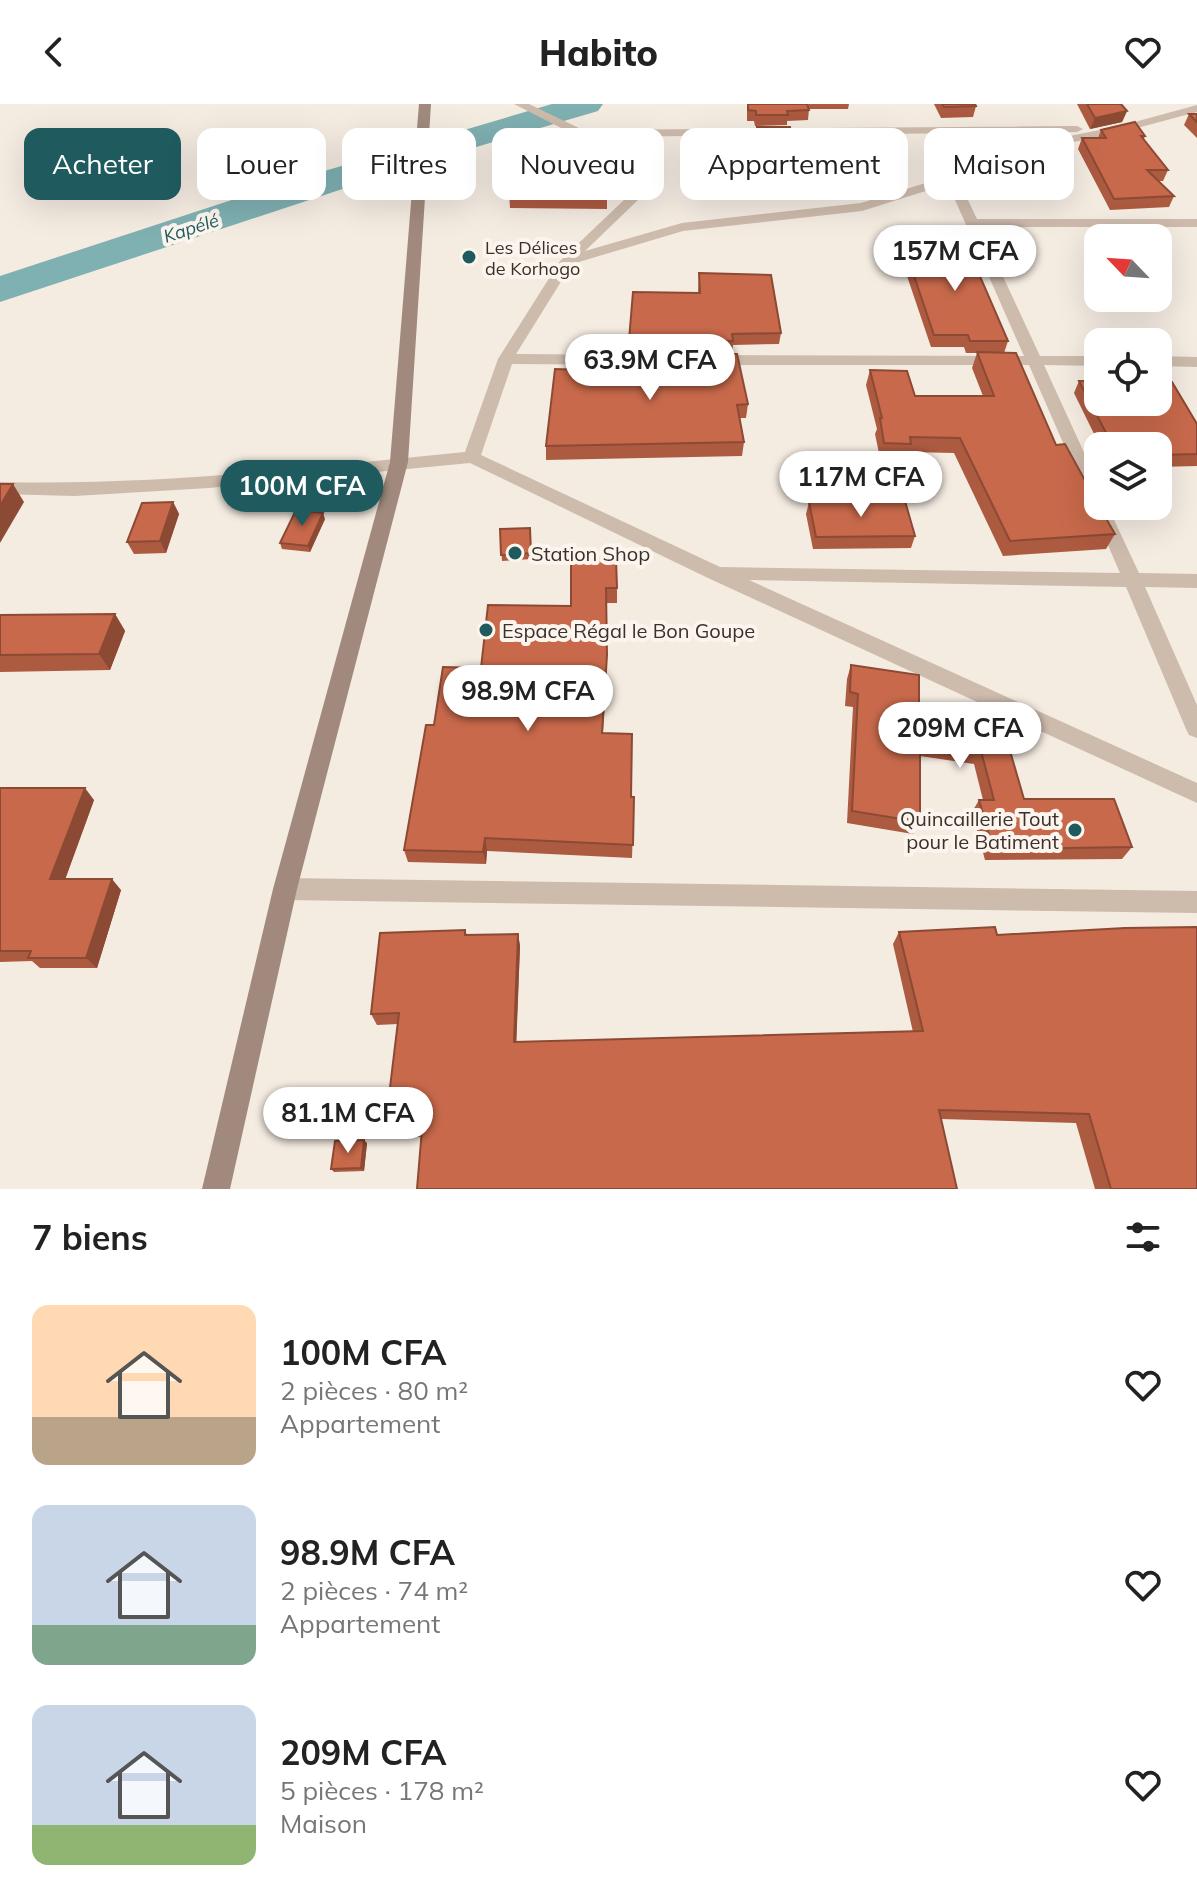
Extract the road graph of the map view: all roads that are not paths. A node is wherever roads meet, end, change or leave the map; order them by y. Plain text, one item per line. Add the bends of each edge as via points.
1 (425, 104) edge
2 (520, 104) edge
3 (1197, 108) edge
4 (1159, 119) junction
5 (1197, 119) edge
6 (569, 128) edge
7 (1122, 129) junction
8 (664, 133) edge
9 (1074, 139) edge
10 (924, 188) edge
11 (632, 200) edge
12 (962, 200) edge
13 (972, 223) junction
14 (1197, 223) edge
15 (567, 261) junction
16 (506, 359) junction
17 (1035, 361) junction
18 (1084, 361) edge
19 (1172, 361) edge
20 (1197, 362) edge
21 (472, 457) junction
22 (399, 462) junction
23 (1084, 470) edge
24 (0, 488) edge
25 (1106, 520) edge
26 (715, 573) junction
27 (1197, 581) edge
28 (1134, 582) junction
29 (1197, 729) edge
30 (1197, 793) edge
31 (285, 889) junction
32 (1197, 902) edge
33 (216, 1189) edge

1 - 22 street
2 - 6 street
3 - 4 street
4 - 5 street
4 - 7 street
7 - 8 street
7 - 9 street
10 - 15 street via 862,207 682,227
11 - 15 street
12 - 13 street
13 - 14 street
13 - 17 street
15 - 16 street
16 - 17 street
16 - 21 street
17 - 18 street
17 - 23 street
19 - 20 street
21 - 22 street
21 - 26 street
22 - 24 street via 194,483
22 - 31 street
25 - 28 street
26 - 28 street
26 - 30 street
27 - 28 street
28 - 29 street
31 - 32 street
31 - 33 street

